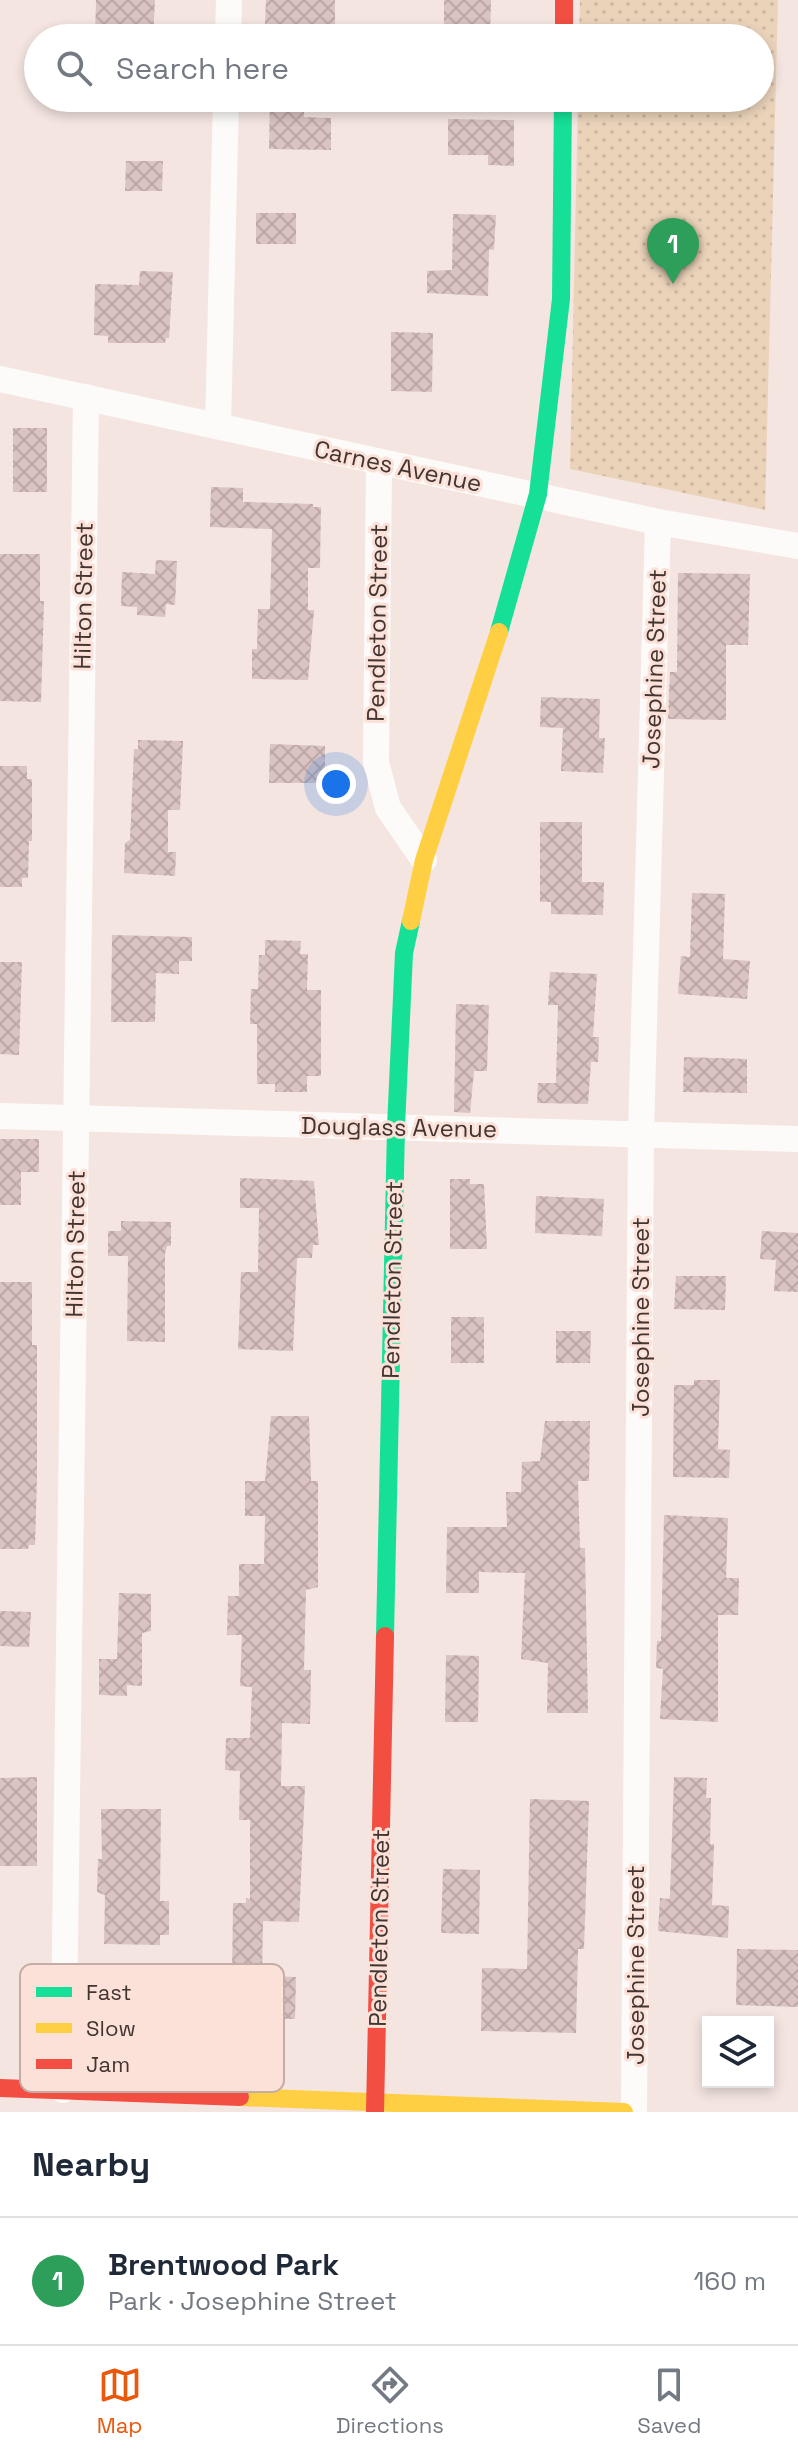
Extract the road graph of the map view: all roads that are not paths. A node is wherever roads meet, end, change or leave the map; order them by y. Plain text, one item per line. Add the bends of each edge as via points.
1 (229, 0) edge
2 (564, 0) edge
3 (228, 24) edge
4 (564, 24) edge
5 (226, 112) edge
6 (563, 112) edge
7 (0, 379) edge
8 (86, 397) junction
9 (218, 426) junction
10 (379, 464) junction
11 (538, 494) junction
12 (658, 522) junction
13 (798, 546) edge
14 (424, 860) junction
15 (0, 1116) edge
16 (76, 1119) junction
17 (396, 1127) junction
18 (641, 1132) junction
19 (798, 1139) edge
20 (65, 1964) edge
21 (0, 2088) edge
22 (20, 2089) edge
23 (100, 2092) edge
24 (376, 2107) edge
25 (624, 2112) edge
26 (634, 2112) edge

1 - 3 street
2 - 4 main road
5 - 9 street
6 - 11 main road via 561,299
7 - 8 street, Carnes Avenue
8 - 9 street, Carnes Avenue
8 - 16 street, Hilton Street
9 - 10 street, Carnes Avenue
10 - 11 street, Carnes Avenue
10 - 14 street, Pendleton Street via 376,762 388,808
11 - 12 street, Carnes Avenue
11 - 14 main road via 516,580
12 - 13 street, Carnes Avenue
12 - 18 street, Josephine Street
14 - 17 main road, Pendleton Street via 404,953
15 - 16 street, Douglass Avenue
16 - 17 street, Douglass Avenue
16 - 20 street, Hilton Street
17 - 18 street, Douglass Avenue
17 - 24 main road, Pendleton Street
18 - 19 street, Douglass Avenue
18 - 26 street, Josephine Street
21 - 22 main road
23 - 24 main road
24 - 25 main road

